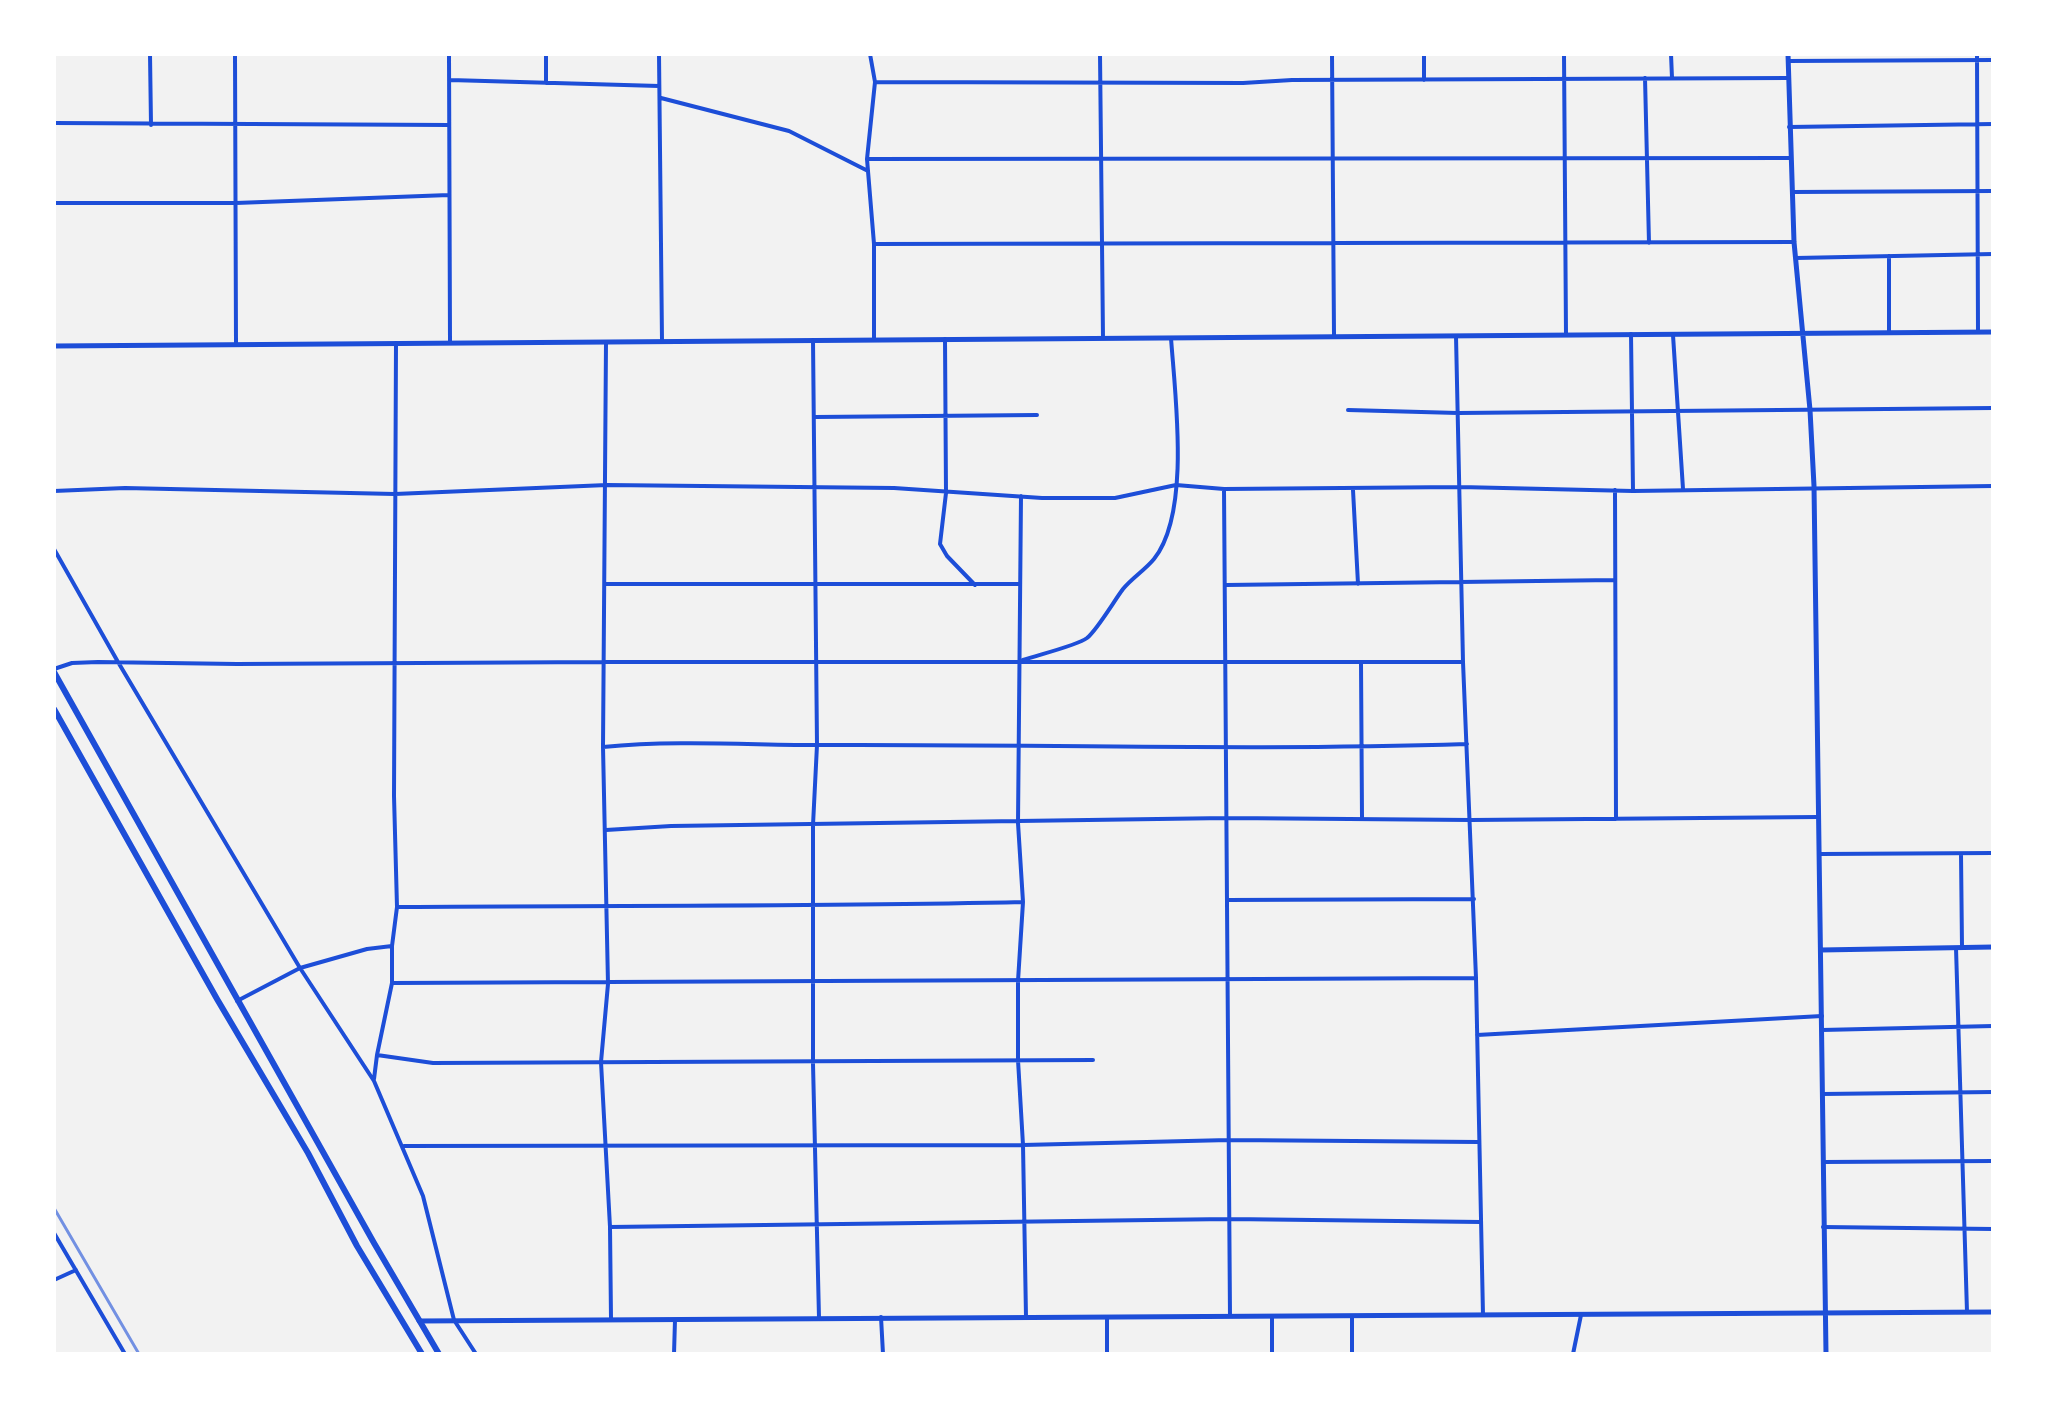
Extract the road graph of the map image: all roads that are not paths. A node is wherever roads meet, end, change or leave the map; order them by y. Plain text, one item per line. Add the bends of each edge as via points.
1 (150, 54) edge
2 (235, 54) edge
3 (449, 54) edge
4 (546, 54) edge
5 (659, 54) edge
6 (870, 54) edge
7 (1100, 54) edge
8 (1332, 54) edge
9 (1424, 54) edge
10 (1564, 54) edge
11 (1671, 54) edge
12 (1977, 57) edge
13 (1788, 58) edge
14 (1993, 60) edge
15 (1645, 78) junction
16 (1672, 78) junction
17 (1788, 78) junction
18 (449, 79) junction
19 (1565, 79) junction
20 (1332, 80) junction
21 (1424, 80) junction
22 (1101, 81) junction
23 (875, 82) junction
24 (546, 83) junction
25 (659, 86) junction
26 (661, 98) junction
27 (54, 123) edge
28 (1993, 124) edge
29 (151, 125) junction
30 (235, 125) junction
31 (449, 125) junction
32 (1978, 125) junction
33 (1789, 127) junction
34 (1565, 158) junction
35 (1647, 158) junction
36 (1790, 158) junction
37 (867, 159) junction
38 (1333, 159) junction
39 (1101, 160) junction
40 (870, 172) junction
41 (1979, 191) junction
42 (1993, 191) edge
43 (1792, 192) junction
44 (449, 195) junction
45 (54, 203) edge
46 (236, 203) junction
47 (1794, 242) junction
48 (1102, 243) junction
49 (1333, 243) junction
50 (1566, 243) junction
51 (1649, 243) junction
52 (874, 244) junction
53 (1976, 254) junction
54 (1993, 254) edge
55 (1889, 256) junction
56 (1796, 258) junction
57 (1889, 332) junction
58 (1978, 332) junction
59 (1993, 332) edge
60 (1801, 333) junction
61 (1631, 334) junction
62 (1566, 335) junction
63 (1673, 335) junction
64 (1334, 336) junction
65 (1456, 336) junction
66 (1103, 338) junction
67 (1171, 338) junction
68 (945, 339) junction
69 (813, 340) junction
70 (874, 340) junction
71 (662, 341) junction
72 (606, 342) junction
73 (396, 343) junction
74 (450, 343) junction
75 (236, 344) junction
76 (54, 346) edge
77 (1993, 408) edge
78 (1348, 410) dead end
79 (1633, 410) junction
80 (1810, 410) junction
81 (1677, 411) junction
82 (1458, 413) junction
83 (945, 414) junction
84 (1037, 415) dead end
85 (815, 417) junction
86 (607, 485) junction
87 (1176, 485) junction
88 (1814, 486) junction
89 (1993, 486) edge
90 (815, 487) junction
91 (1460, 487) junction
92 (1224, 489) junction
93 (1352, 489) junction
94 (1683, 489) junction
95 (1615, 490) junction
96 (54, 491) edge
97 (1633, 491) junction
98 (946, 493) junction
99 (395, 494) junction
100 (1021, 496) junction
101 (54, 549) edge
102 (1615, 580) junction
103 (1462, 581) junction
104 (815, 583) junction
105 (605, 584) junction
106 (1019, 584) junction
107 (1358, 584) junction
108 (975, 585) junction
109 (1225, 585) junction
110 (118, 662) junction
111 (603, 662) junction
112 (816, 662) junction
113 (1017, 662) junction
114 (1225, 662) junction
115 (1463, 662) junction
116 (394, 663) junction
117 (1361, 663) junction
118 (54, 670) edge
119 (54, 709) edge
120 (1467, 744) junction
121 (817, 745) junction
122 (1019, 746) junction
123 (603, 747) junction
124 (1226, 747) junction
125 (1362, 748) junction
126 (1820, 817) junction
127 (1227, 818) junction
128 (1362, 818) junction
129 (1616, 819) junction
130 (1471, 820) junction
131 (1018, 823) junction
132 (813, 825) junction
133 (606, 830) junction
134 (1993, 853) edge
135 (1821, 854) junction
136 (1961, 854) junction
137 (1474, 899) junction
138 (1227, 900) junction
139 (1023, 902) junction
140 (607, 905) junction
141 (397, 907) junction
142 (813, 907) junction
143 (392, 946) junction
144 (1993, 947) edge
145 (1959, 948) junction
146 (1821, 950) junction
147 (300, 968) junction
148 (1476, 978) junction
149 (1228, 980) junction
150 (1018, 981) junction
151 (813, 982) junction
152 (392, 983) junction
153 (608, 984) junction
154 (237, 1001) junction
155 (1822, 1016) junction
156 (1958, 1025) junction
157 (1993, 1026) edge
158 (1822, 1030) junction
159 (1477, 1035) junction
160 (377, 1055) junction
161 (1018, 1060) junction
162 (1093, 1060) dead end
163 (601, 1062) junction
164 (813, 1062) junction
165 (374, 1081) junction
166 (1960, 1092) junction
167 (1993, 1092) edge
168 (1822, 1094) junction
169 (1229, 1140) junction
170 (1478, 1142) junction
171 (814, 1145) junction
172 (1023, 1145) junction
173 (404, 1146) junction
174 (606, 1146) junction
175 (1962, 1161) junction
176 (1993, 1161) edge
177 (1823, 1162) junction
178 (1229, 1219) junction
179 (1024, 1222) junction
180 (1481, 1222) junction
181 (816, 1224) junction
182 (610, 1227) junction
183 (1823, 1227) junction
184 (1964, 1229) junction
185 (1993, 1229) edge
186 (54, 1233) edge
187 (76, 1270) junction
188 (54, 1280) edge
189 (1967, 1312) junction
190 (1993, 1312) edge
191 (1826, 1313) junction
192 (1483, 1315) junction
193 (1581, 1315) junction
194 (1230, 1316) junction
195 (1272, 1316) junction
196 (1352, 1316) junction
197 (881, 1317) junction
198 (1026, 1317) junction
199 (1107, 1317) junction
200 (819, 1318) junction
201 (611, 1319) junction
202 (675, 1319) junction
203 (454, 1320) junction
204 (419, 1321) junction
205 (125, 1354) edge
206 (422, 1354) edge
207 (439, 1354) edge
208 (476, 1354) edge
209 (674, 1354) edge
210 (883, 1354) edge
211 (1107, 1354) edge
212 (1272, 1354) edge
213 (1352, 1354) edge
214 (1573, 1354) edge
215 (1826, 1354) edge

1 - 29 street
2 - 30 street
3 - 18 street
4 - 24 street
5 - 25 street
6 - 23 street
7 - 22 street
8 - 20 street
9 - 21 street
10 - 19 street
11 - 16 street
12 - 13 street
12 - 14 street
12 - 32 street
13 - 17 street
15 - 16 street
15 - 19 street
15 - 35 street
16 - 17 street
17 - 33 street
18 - 24 street
18 - 31 street
19 - 21 street
19 - 34 street
20 - 21 street
20 - 22 street
20 - 38 street
22 - 23 street
22 - 39 street
23 - 37 street
24 - 25 street
25 - 26 street
26 - 40 street via 789,131
26 - 71 street
27 - 29 street
28 - 32 street
29 - 30 street
30 - 31 street
30 - 46 street
31 - 44 street
32 - 33 street
32 - 41 street
33 - 36 street
34 - 35 street
34 - 38 street
34 - 50 street
35 - 36 street
35 - 51 street
36 - 43 street
37 - 39 street
37 - 40 street
38 - 39 street
38 - 49 street
39 - 48 street
40 - 52 street
41 - 42 street
41 - 43 street
41 - 53 street
43 - 47 street
44 - 46 street
44 - 74 street
45 - 46 street
46 - 75 street
47 - 51 street
47 - 56 street
48 - 49 street
48 - 52 street
48 - 66 street
49 - 50 street
49 - 64 street
50 - 51 street
50 - 62 street
52 - 70 street
53 - 54 street
53 - 55 street
53 - 58 street
55 - 56 street
55 - 57 street
56 - 60 street
57 - 58 street
57 - 60 street
58 - 59 street
60 - 63 street
60 - 80 street
61 - 62 street
61 - 63 street
61 - 79 street
62 - 65 street
63 - 81 street
64 - 65 street
64 - 67 street
65 - 82 street
66 - 67 street
66 - 68 street
67 - 87 street
68 - 70 street
68 - 83 street
69 - 70 street
69 - 71 street
69 - 85 street
71 - 72 street
72 - 74 street
72 - 86 street
73 - 74 street
73 - 75 street
73 - 99 street
75 - 76 street
77 - 80 street
78 - 82 street
79 - 81 street
79 - 82 street
79 - 97 street
80 - 81 street
80 - 88 street
81 - 94 street
82 - 91 street
83 - 84 street
83 - 85 street
83 - 98 street
85 - 90 street
86 - 90 street
86 - 99 street
86 - 105 street
87 - 92 street
87 - 100 street via 1115,498
87 - 113 street via 1174,513 1158,552 1087,639
88 - 89 street
88 - 94 street
88 - 126 street
90 - 98 street
90 - 104 street
91 - 93 street
91 - 95 street
91 - 103 street
92 - 93 street
92 - 109 street
93 - 107 street
94 - 97 street
95 - 97 street
95 - 102 street
96 - 99 street
98 - 100 street
98 - 108 street via 940,544
99 - 116 street
100 - 106 street
101 - 110 street
102 - 103 street
102 - 129 street
103 - 107 street
103 - 115 street
104 - 105 street
104 - 108 street
104 - 112 street
105 - 111 street
106 - 108 street
106 - 113 street
107 - 109 street
109 - 114 street
110 - 116 street
110 - 118 street via 72,663
110 - 147 street
111 - 112 street
111 - 116 street
111 - 123 street
112 - 113 street
112 - 121 street
113 - 114 street
113 - 122 street
114 - 117 street
114 - 124 street
115 - 117 street
115 - 120 street
116 - 141 street
117 - 125 street
118 - 154 main road
119 - 206 main road
120 - 125 street
120 - 130 street
121 - 122 street
121 - 123 street
121 - 132 street
122 - 124 street
122 - 131 street
123 - 133 street
124 - 125 street
124 - 127 street
125 - 128 street
126 - 129 street
126 - 135 street
127 - 128 street
127 - 131 street
127 - 138 street
128 - 130 street
129 - 130 street
130 - 137 street
131 - 132 street
131 - 139 street
132 - 133 street
132 - 142 street
133 - 140 street
134 - 136 street
135 - 136 street
135 - 146 street
136 - 145 street
137 - 138 street
137 - 148 street
138 - 149 street
139 - 142 street
139 - 150 street
140 - 141 street
140 - 142 street
140 - 153 street
141 - 143 street
142 - 151 street
143 - 147 street
143 - 152 street
144 - 145 street
145 - 146 street
145 - 156 street
146 - 155 street
147 - 154 street
147 - 165 street
148 - 149 street
148 - 159 street
149 - 150 street
149 - 169 street
150 - 151 street
150 - 161 street
151 - 153 street
151 - 164 street
152 - 153 street
152 - 160 street
153 - 163 street
154 - 204 main road
155 - 158 street
155 - 159 street
156 - 157 street
156 - 158 street
156 - 166 street
158 - 168 street
159 - 170 street
160 - 163 street via 433,1063
160 - 165 street
161 - 162 street
161 - 164 street
161 - 172 street
163 - 164 street
163 - 174 street
164 - 171 street
165 - 173 street
166 - 167 street
166 - 168 street
166 - 175 street
168 - 177 street
169 - 170 street
169 - 172 street
169 - 178 street
170 - 180 street
171 - 172 street
171 - 174 street
171 - 181 street
172 - 179 street
173 - 174 street
173 - 203 street via 423,1196
174 - 182 street
175 - 176 street
175 - 177 street
175 - 184 street
177 - 183 street
178 - 179 street
178 - 180 street
178 - 194 street
179 - 181 street
179 - 198 street
180 - 192 street
181 - 182 street
181 - 200 street
182 - 201 street
183 - 184 street
183 - 191 street
184 - 185 street
184 - 189 street
186 - 187 street
187 - 188 street
187 - 205 street
189 - 190 street
189 - 191 street
191 - 193 street
191 - 215 street
192 - 193 street
192 - 196 street
193 - 214 street
194 - 195 street
194 - 199 street
195 - 196 street
195 - 212 street
196 - 213 street
197 - 198 street
197 - 200 street
197 - 210 street
198 - 199 street
199 - 211 street
200 - 202 street
201 - 202 street
201 - 203 street
202 - 209 street
203 - 204 street
203 - 208 street
204 - 207 main road

